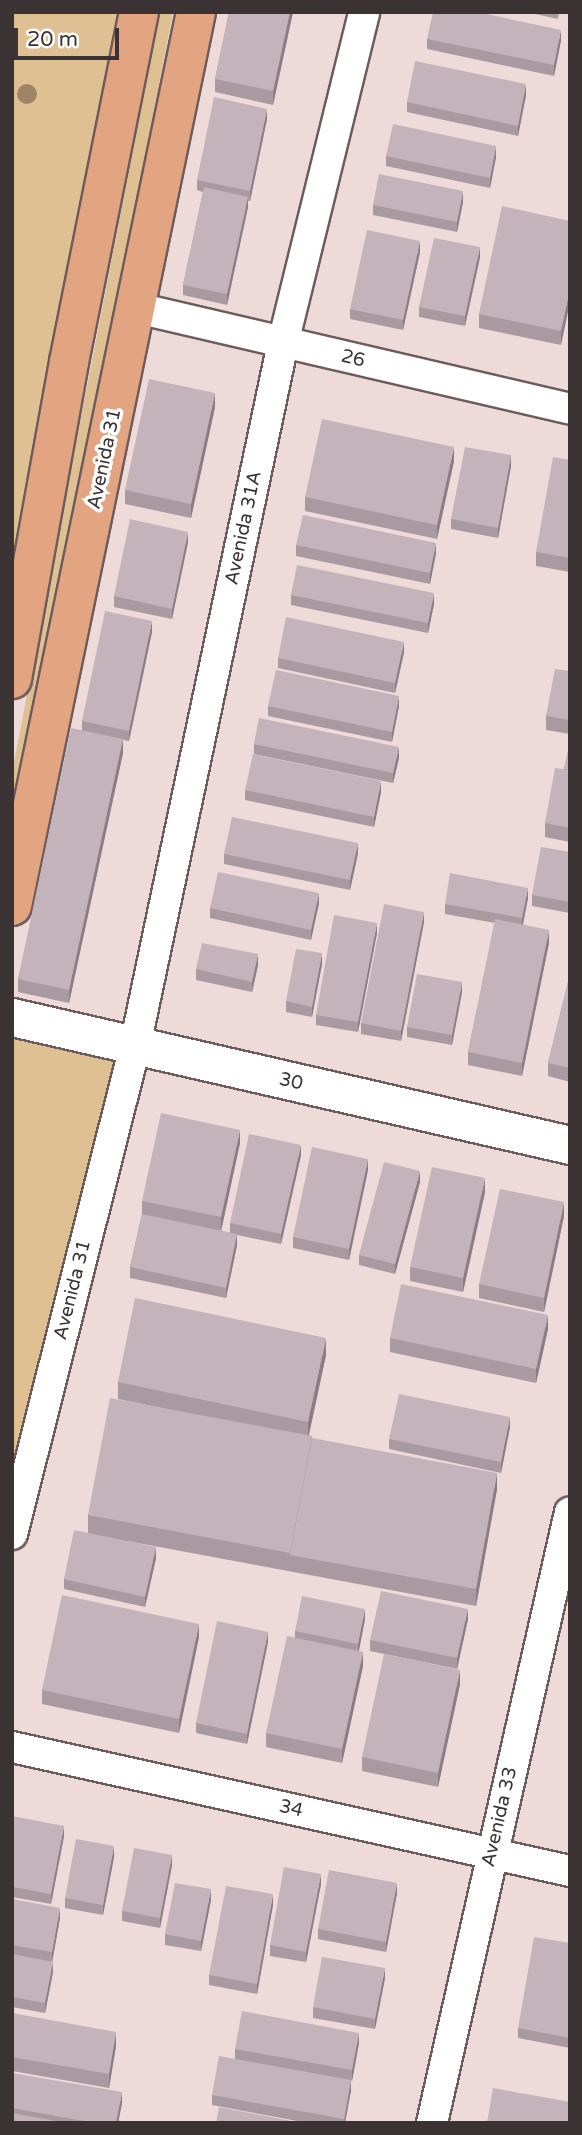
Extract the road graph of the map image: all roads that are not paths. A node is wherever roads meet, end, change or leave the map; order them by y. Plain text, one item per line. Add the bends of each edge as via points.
1 (139, 12) edge
2 (196, 12) edge
3 (364, 12) edge
4 (137, 308) junction
5 (283, 344) junction
6 (570, 409) edge
7 (12, 679) edge
8 (12, 906) edge
9 (12, 1017) edge
10 (135, 1046) junction
11 (570, 1145) edge
12 (570, 1512) edge
13 (12, 1534) edge
14 (12, 1747) edge
15 (491, 1854) junction
16 (570, 1871) edge
17 (432, 2123) edge

1 - 7 main road
2 - 4 main road, Avenida 31
3 - 5 street, Avenida 31A
4 - 5 street, 26
4 - 8 main road, Avenida 31
5 - 6 street, 26
5 - 10 street, Avenida 31A
9 - 10 street, 30
10 - 11 street, 30
10 - 13 street, Avenida 31
12 - 15 street, Avenida 33
14 - 15 street, 34
15 - 16 street, 34
15 - 17 street, Avenida 33

